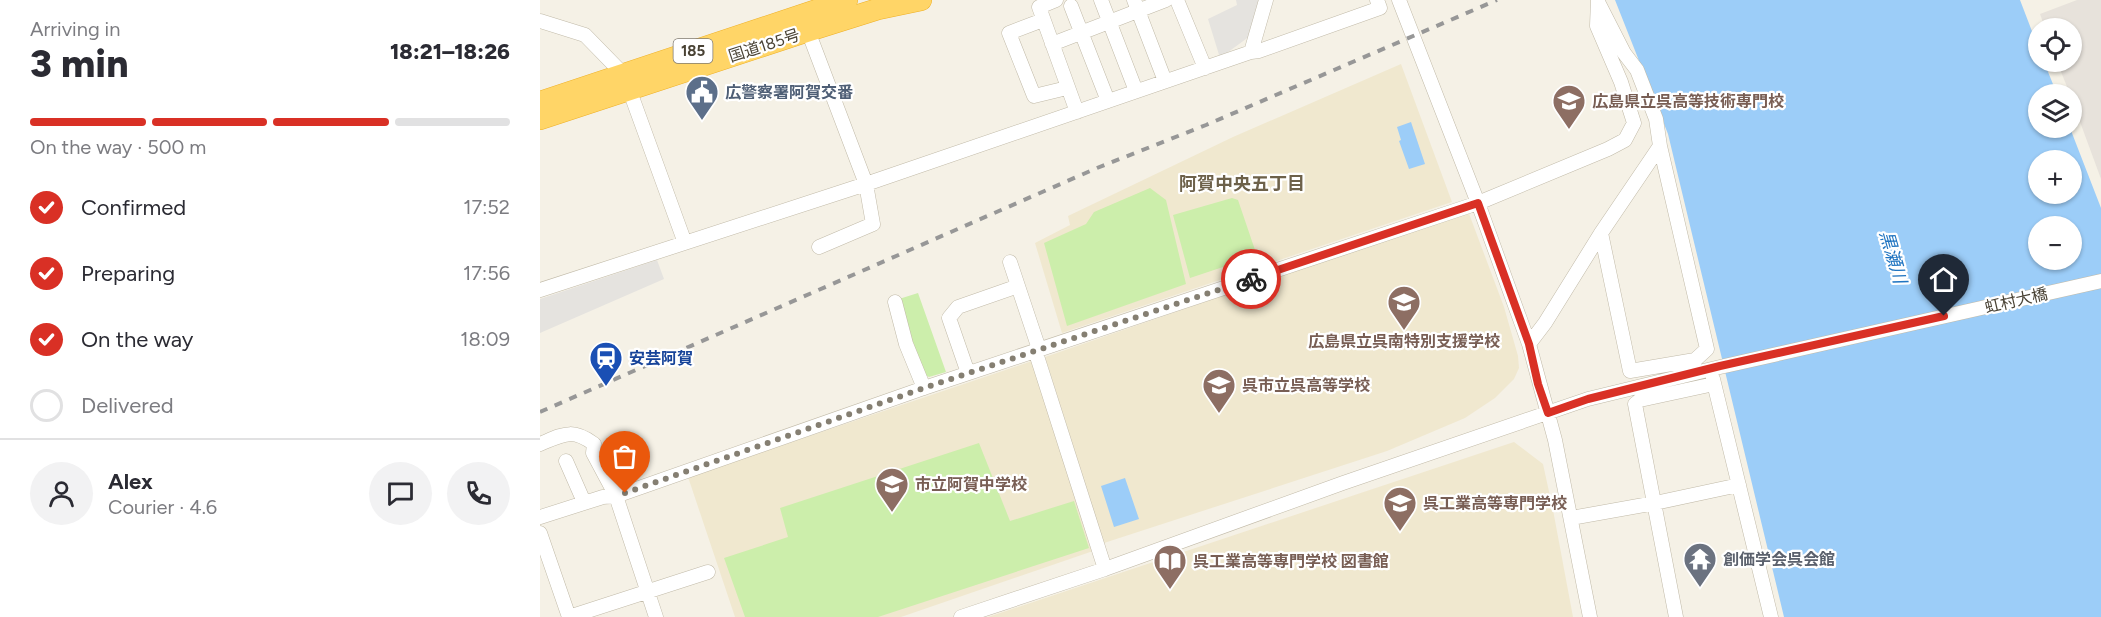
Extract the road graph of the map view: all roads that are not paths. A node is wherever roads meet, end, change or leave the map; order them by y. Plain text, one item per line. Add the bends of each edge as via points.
1 (847, 0) edge
2 (906, 0) edge
3 (921, 0) edge
4 (1056, 0) edge
5 (1101, 0) edge
6 (1166, 0) edge
7 (1177, 0) edge
8 (1266, 0) edge
9 (1377, 0) edge
10 (1399, 0) edge
11 (1598, 0) edge
12 (876, 5) edge
13 (1071, 6) dead end
14 (1137, 6) edge
15 (1043, 20) junction
16 (540, 21) edge
17 (1109, 22) junction
18 (808, 31) junction
19 (1081, 33) junction
20 (1052, 44) junction
21 (1251, 52) junction
22 (1205, 68) junction
23 (1165, 81) junction
24 (627, 82) junction
25 (1067, 88) junction
26 (1136, 91) junction
27 (1108, 101) junction
28 (540, 102) edge
29 (1077, 112) junction
30 (540, 119) edge
31 (1660, 146) junction
32 (866, 184) junction
33 (1478, 203) junction
34 (1601, 233) junction
35 (685, 243) junction
36 (819, 247) dead end
37 (1010, 262) dead end
38 (2101, 281) edge
39 (1018, 286) junction
40 (540, 290) edge
41 (895, 302) dead end
42 (1529, 344) junction
43 (1037, 350) junction
44 (1713, 367) junction
45 (968, 373) junction
46 (924, 388) junction
47 (1548, 413) junction
48 (540, 444) edge
49 (566, 461) dead end
50 (1739, 485) junction
51 (616, 496) junction
52 (584, 502) junction
53 (1655, 503) junction
54 (540, 517) edge
55 (1571, 518) junction
56 (540, 533) edge
57 (1105, 569) junction
58 (708, 572) dead end
59 (647, 591) junction
60 (569, 617) edge
61 (656, 617) edge
62 (961, 617) edge
63 (1590, 617) edge
64 (1676, 617) edge
65 (1771, 617) edge

1 - 24 highway, 国道185号 / 185
2 - 12 highway
3 - 12 highway, 国道185号 / 185
4 - 15 street via 1039,7
5 - 17 street
6 - 14 street
7 - 22 street
8 - 21 street
9 - 21 street via 1380,8
10 - 33 street
11 - 31 street via 1624,53 1637,70 1656,119
11 - 33 street via 1597,27 1630,104 1634,123 1625,140
12 - 18 highway, 国道185号 / 185
13 - 19 street
14 - 17 street
14 - 23 street
15 - 20 street
15 - 25 street via 1009,33 1034,96
16 - 24 street via 585,36
17 - 19 street
17 - 26 street
18 - 24 highway, 国道185号 / 185
18 - 32 street
19 - 20 street
19 - 27 street
20 - 25 street
21 - 22 street
22 - 23 street
23 - 26 street
24 - 28 highway, 国道185号 / 185 via 602,80
24 - 30 highway, 国道185号 / 185
24 - 35 street
25 - 29 street
26 - 27 street
27 - 29 street
29 - 32 street
31 - 34 street
31 - 44 street
32 - 35 street
32 - 36 street via 873,224
33 - 42 street
33 - 43 street
34 - 42 street
34 - 44 street via 1630,371 1695,360
35 - 40 street
37 - 39 street
38 - 44 street, 虹村大橋
39 - 43 street
39 - 45 street via 958,307 949,318
41 - 46 street
42 - 47 street
43 - 45 street
43 - 57 street
44 - 47 street
44 - 50 street
44 - 53 street via 1635,404
45 - 46 street
46 - 51 street
47 - 55 street
47 - 57 street
48 - 51 street via 573,433 582,435 594,444 595,459
49 - 52 street
50 - 53 street
50 - 65 street
51 - 52 street
51 - 59 street
52 - 54 street
53 - 55 street
53 - 64 street
55 - 63 street
56 - 60 street
57 - 62 street
58 - 59 street
59 - 60 street
59 - 61 street

